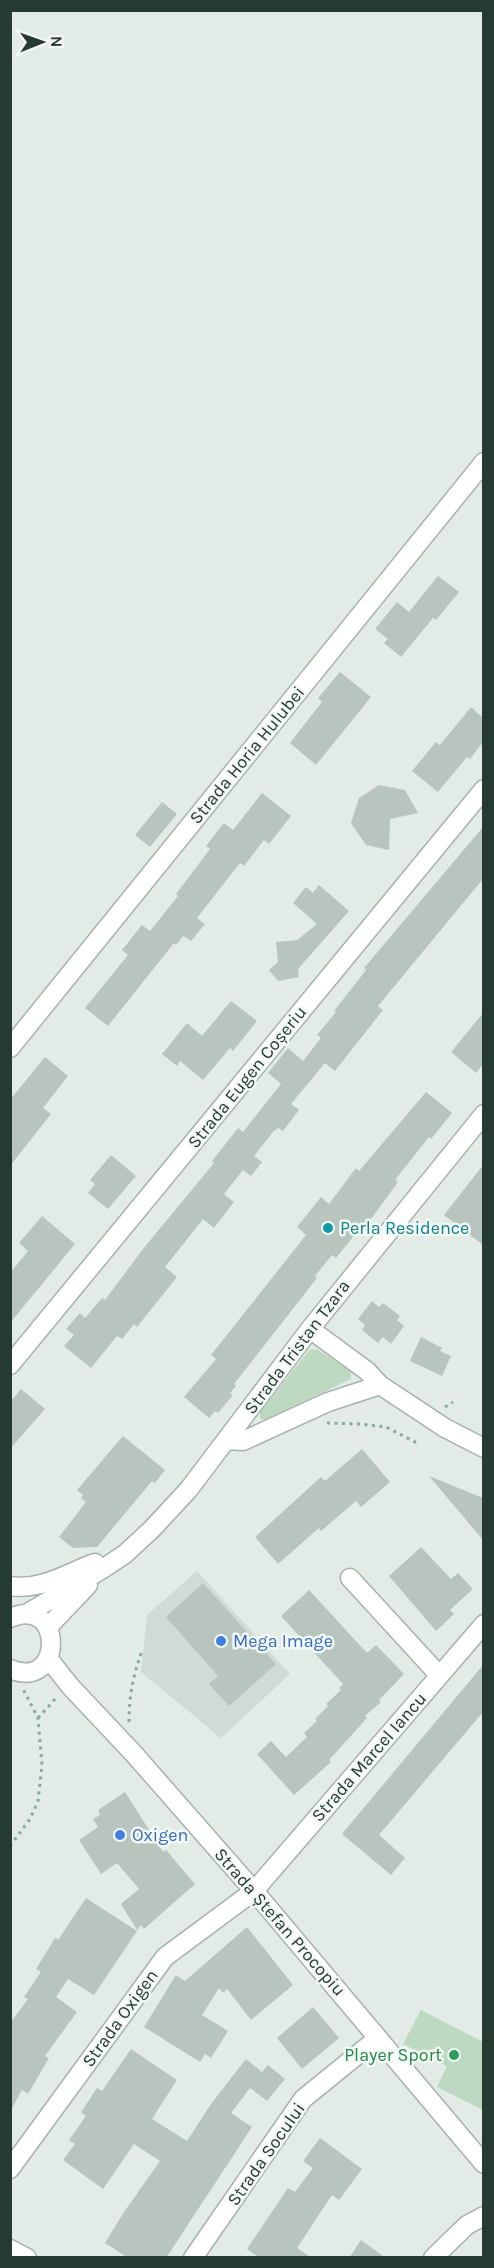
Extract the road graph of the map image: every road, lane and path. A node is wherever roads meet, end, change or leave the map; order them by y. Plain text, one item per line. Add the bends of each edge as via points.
1 (483, 462) edge
2 (483, 789) edge
3 (10, 1048) edge
4 (483, 1114) edge
5 (310, 1329) junction
6 (10, 1365) edge
7 (380, 1385) junction
8 (318, 1423) dead end
9 (226, 1440) junction
10 (419, 1444) dead end
11 (483, 1448) edge
12 (125, 1554) junction
13 (101, 1570) junction
14 (350, 1578) dead end
15 (10, 1586) edge
16 (16, 1615) edge
17 (483, 1624) edge
18 (48, 1627) junction
19 (142, 1651) dead end
20 (48, 1658) junction
21 (21, 1671) edge
22 (439, 1675) junction
23 (69, 1686) junction
24 (38, 1718) junction
25 (129, 1731) dead end
26 (10, 1846) edge
27 (254, 1891) junction
28 (378, 2038) junction
29 (483, 2164) edge
30 (10, 2169) edge
31 (483, 2216) edge
32 (10, 2249) edge
33 (27, 2258) edge
34 (193, 2258) edge
35 (433, 2258) edge

1 - 3 street, Strada Horia Hulubei
2 - 6 street, Strada Eugen Coșeriu
4 - 5 street, Strada Tristan Tzara
5 - 7 street
5 - 9 street, Strada Tristan Tzara
7 - 9 street via 328,1402 243,1441
7 - 11 street
8 - 10 path via 386,1428
9 - 12 street, Strada Tristan Tzara via 189,1489
12 - 13 street, Strada Tristan Tzara
12 - 15 street via 44,1584
13 - 16 street, Strada Tristan Tzara
13 - 18 street, Strada Tristan Tzara
14 - 22 street
16 - 18 street via 34,1616
17 - 22 street, Strada Marcel Iancu
18 - 20 street via 53,1643
19 - 25 path via 129,1699
20 - 21 street via 44,1664
20 - 23 street, Strada Ștefan Procopiu
21 - 23 street, Strada Ștefan Procopiu
21 - 24 path via 23,1691
22 - 27 street, Strada Marcel Iancu
23 - 24 path
23 - 27 street, Strada Ștefan Procopiu
24 - 26 path via 42,1765 38,1801
27 - 28 street, Strada Ștefan Procopiu
27 - 30 street, Strada Oxigen via 165,1957
28 - 29 street, Strada Ștefan Procopiu
28 - 34 street, Strada Socului via 303,2099
31 - 35 street via 467,2225
32 - 33 street

